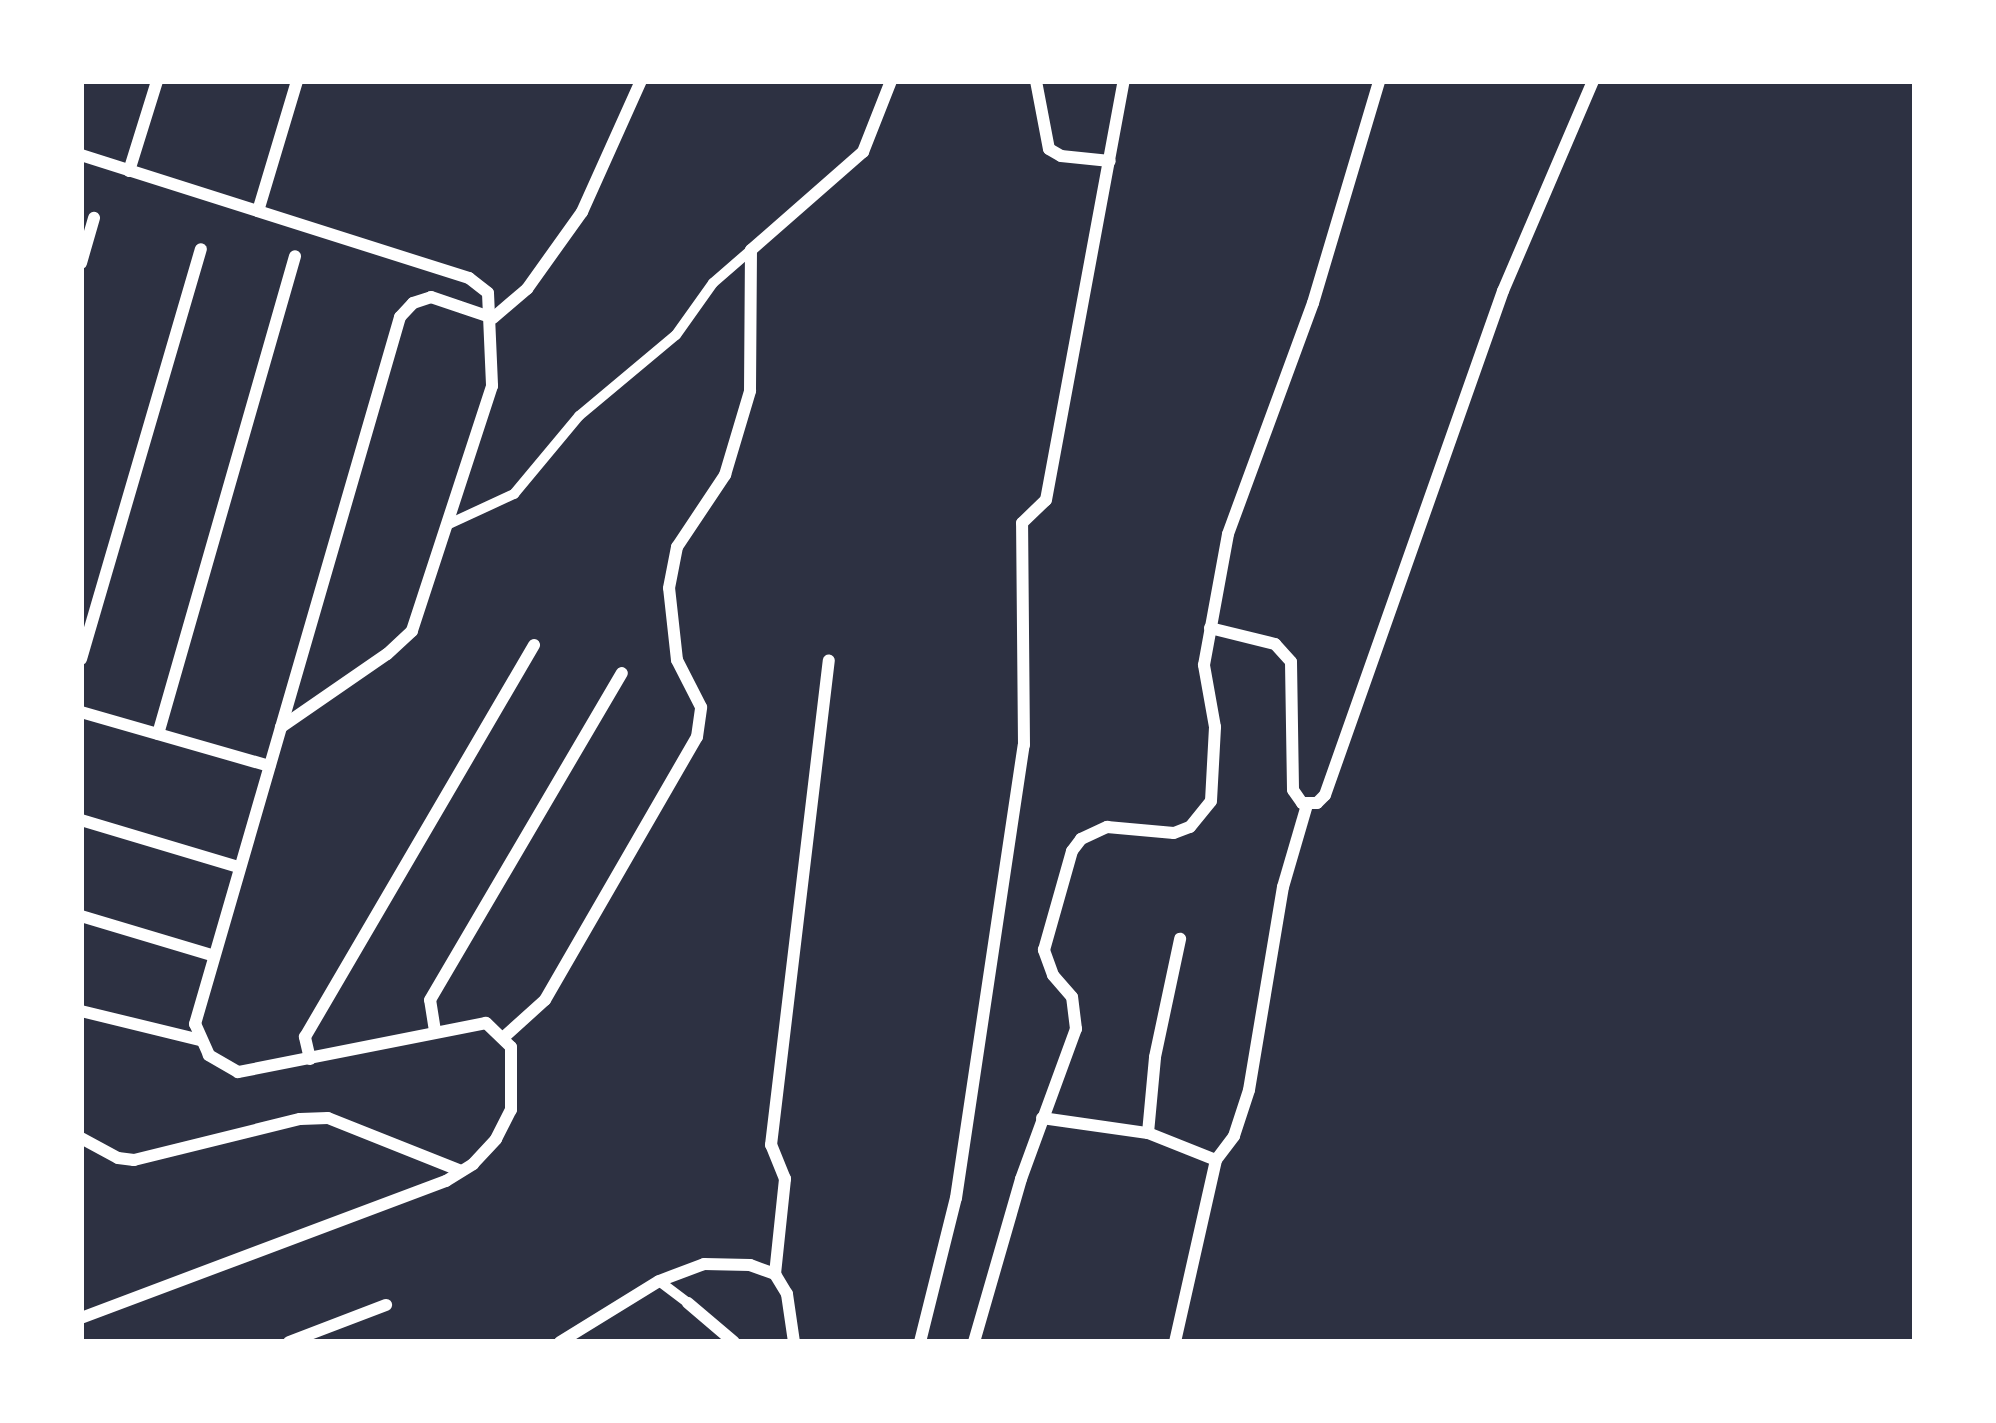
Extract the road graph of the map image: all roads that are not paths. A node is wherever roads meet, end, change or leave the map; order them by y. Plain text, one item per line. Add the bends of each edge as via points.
1 (157, 81) edge
2 (297, 81) edge
3 (640, 81) edge
4 (891, 81) edge
5 (1036, 81) edge
6 (1124, 81) edge
7 (1379, 81) edge
8 (1593, 81) edge
9 (81, 155) edge
10 (1109, 161) junction
11 (129, 171) junction
12 (258, 211) junction
13 (94, 218) dead end
14 (201, 249) dead end
15 (751, 250) junction
16 (295, 256) dead end
17 (81, 263) edge
18 (493, 318) junction
19 (449, 524) junction
20 (1210, 628) junction
21 (534, 645) dead end
22 (81, 659) edge
23 (830, 660) dead end
24 (622, 673) dead end
25 (81, 712) edge
26 (280, 728) junction
27 (158, 734) junction
28 (269, 766) junction
29 (1307, 805) junction
30 (81, 820) edge
31 (239, 868) junction
32 (81, 916) edge
33 (1180, 939) dead end
34 (212, 955) junction
35 (81, 1011) edge
36 (435, 1031) junction
37 (503, 1037) junction
38 (200, 1040) junction
39 (310, 1059) junction
40 (1042, 1118) junction
41 (1148, 1133) junction
42 (81, 1138) edge
43 (1216, 1160) junction
44 (461, 1171) junction
45 (775, 1274) junction
46 (659, 1281) junction
47 (688, 1303) joint
48 (386, 1305) dead end
49 (81, 1318) edge
50 (290, 1342) edge
51 (560, 1342) edge
52 (734, 1342) edge
53 (794, 1342) edge
54 (920, 1342) edge
55 (974, 1342) edge
56 (1175, 1342) edge

1 - 11 street
2 - 12 street
3 - 18 street via 582,212 527,289
4 - 15 street via 863,152
5 - 10 street via 1048,149
6 - 10 street
7 - 20 street via 1313,303 1228,534
8 - 29 street via 1503,291 1325,795
9 - 11 street
10 - 54 street via 1046,500 1022,524 1024,746 956,1198
11 - 12 street
12 - 18 street via 477,281
13 - 17 street
14 - 22 street
15 - 19 street via 712,284 676,335 579,416 514,494
15 - 37 street via 755,343 745,413 724,476 676,547 669,588 677,660 701,707 697,737 544,1000
16 - 27 street
18 - 19 street via 492,386
18 - 26 street via 431,297 400,317
19 - 26 street via 412,631
20 - 29 street via 1275,644 1291,662 1293,790
20 - 40 street via 1204,665 1215,784 1202,815 1174,833 1093,831 1072,851 1044,950 1072,997 1076,1029
21 - 39 street via 305,1037
23 - 45 street via 770,1145 785,1179
24 - 36 street via 430,1000
25 - 27 street
26 - 28 street
27 - 28 street
28 - 31 street
29 - 43 street via 1283,887 1249,1090 1234,1136
30 - 31 street
31 - 34 street
32 - 34 street
33 - 41 street
34 - 38 street via 199,998
35 - 38 street
36 - 37 street via 476,1022
36 - 39 street
37 - 44 street via 514,1065 511,1110 496,1139
38 - 39 street via 238,1072
40 - 41 street
40 - 55 street
41 - 43 street
42 - 44 street via 134,1160 328,1118
43 - 56 street
44 - 49 street via 394,1205
45 - 46 street via 750,1264 704,1264
45 - 53 street via 787,1294
46 - 47 street
46 - 51 street
47 - 52 street
48 - 50 street

